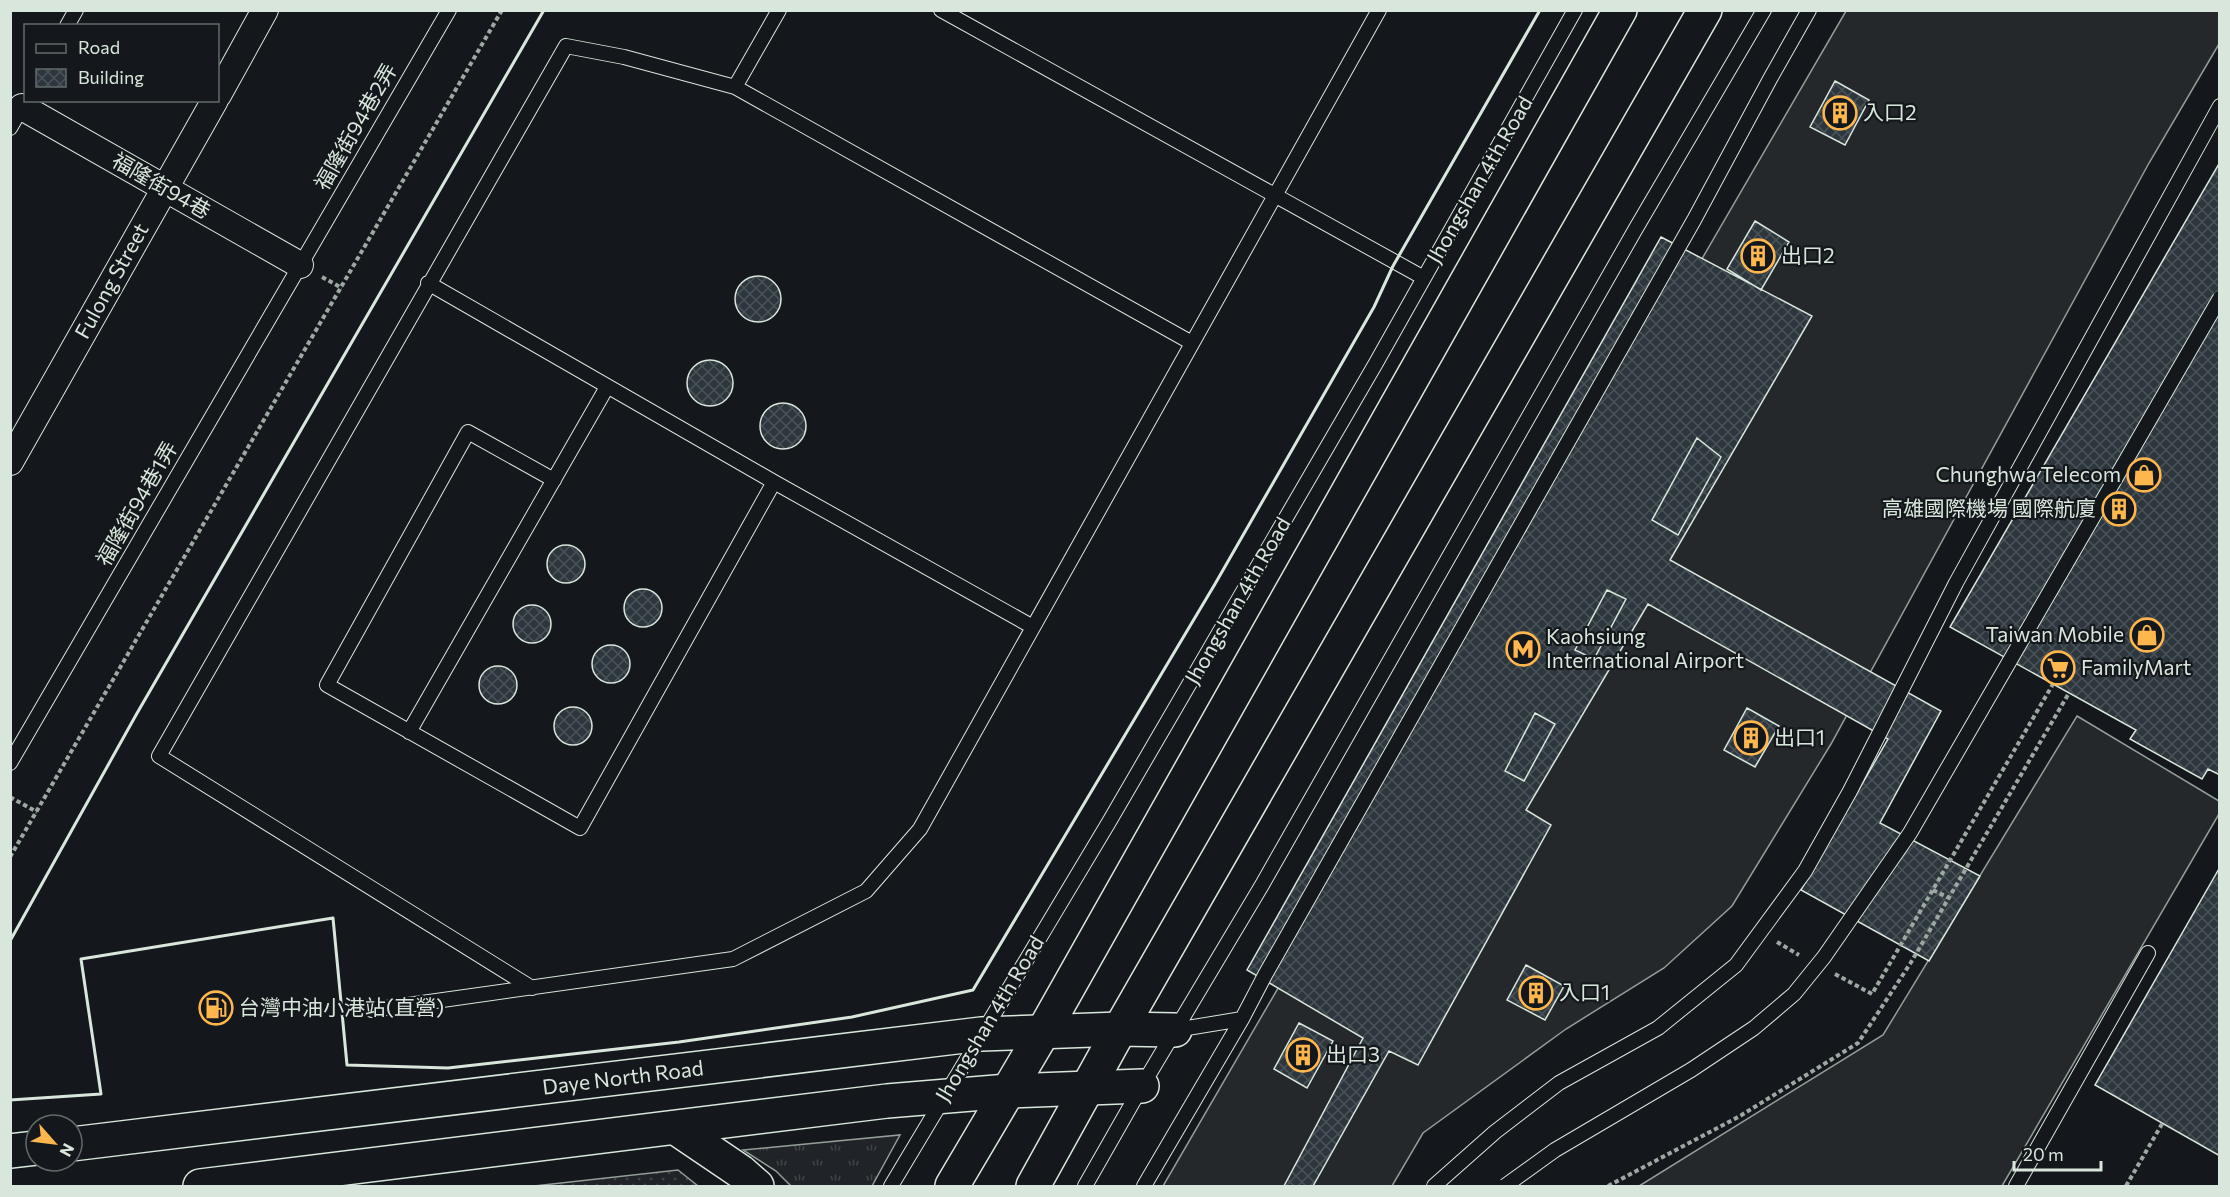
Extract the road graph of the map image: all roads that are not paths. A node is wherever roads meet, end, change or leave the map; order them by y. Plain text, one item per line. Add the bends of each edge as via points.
1 (76, 10) edge
2 (265, 10) edge
3 (449, 10) edge
4 (779, 10) edge
5 (941, 10) edge
6 (1575, 10) edge
7 (1620, 10) edge
8 (1705, 10) edge
9 (1764, 10) edge
10 (1809, 10) edge
11 (1378, 11) edge
12 (68, 24) edge
13 (735, 87) junction
14 (219, 93) edge
15 (213, 102) edge
16 (2220, 106) edge
17 (19, 112) edge
18 (165, 189) junction
19 (1275, 195) junction
20 (300, 265) junction
21 (1424, 278) junction
22 (428, 283) junction
23 (2220, 298) edge
24 (1192, 343) junction
25 (607, 387) junction
26 (10, 462) edge
27 (554, 480) junction
28 (774, 482) junction
29 (1033, 627) junction
30 (409, 732) junction
31 (10, 763) edge
32 (2148, 953) dead end
33 (532, 988) junction
34 (372, 1010) dead end
35 (1242, 1019) junction
36 (1120, 1029) junction
37 (1174, 1030) junction
38 (1043, 1032) junction
39 (981, 1034) junction
40 (1142, 1086) junction
41 (1087, 1088) junction
42 (1008, 1091) junction
43 (944, 1096) junction
44 (676, 1128) junction
45 (84, 1143) edge
46 (1504, 1183) edge
47 (200, 1186) edge
48 (758, 1186) edge
49 (891, 1186) edge
50 (952, 1186) edge
51 (1033, 1186) edge
52 (1085, 1186) edge
53 (1144, 1186) edge
54 (1434, 1186) edge
55 (2016, 1186) edge

1 - 12 lane
2 - 14 street
3 - 20 lane, 福隆街94巷2弄
4 - 13 lane
5 - 19 lane
6 - 21 lane, Jhongshan 4th Road
7 - 38 main road, Jhongshan 4th Road
8 - 36 main road
9 - 37 lane via 1262,885
10 - 35 lane
11 - 19 lane
13 - 22 lane via 566,46
13 - 24 lane
15 - 18 street, Fulong Street
16 - 54 lane via 1956,583 1850,791 1804,871 1736,965 1658,1028 1559,1083
17 - 18 street, 福隆街94巷
18 - 20 street, 福隆街94巷
18 - 26 street, Fulong Street
19 - 21 lane
19 - 24 lane
20 - 31 lane, 福隆街94巷1弄
21 - 39 lane, Jhongshan 4th Road via 1109,822
22 - 25 lane
22 - 33 lane via 159,756
23 - 46 lane, bridge via 1910,833 1824,957 1794,994 1754,1028
24 - 29 lane
25 - 27 lane
25 - 28 lane
27 - 30 lane
27 - 30 lane via 468,432 327,685
28 - 29 lane
28 - 30 lane via 579,828
29 - 33 lane via 920,829 866,891 733,959
32 - 55 lane
33 - 34 lane
35 - 37 lane
35 - 53 lane
36 - 37 main road, Daye North Road
36 - 38 main road, Daye North Road
36 - 41 main road
37 - 40 lane
38 - 39 main road, Daye North Road
38 - 42 main road, Jhongshan 4th Road
39 - 43 lane, Jhongshan 4th Road
39 - 45 main road, Daye North Road
40 - 41 main road
40 - 52 lane
41 - 42 main road
41 - 51 main road
42 - 43 main road
42 - 50 main road, Jhongshan 4th Road
43 - 44 main road
43 - 49 lane, Jhongshan 4th Road
44 - 47 main road
44 - 48 main road

